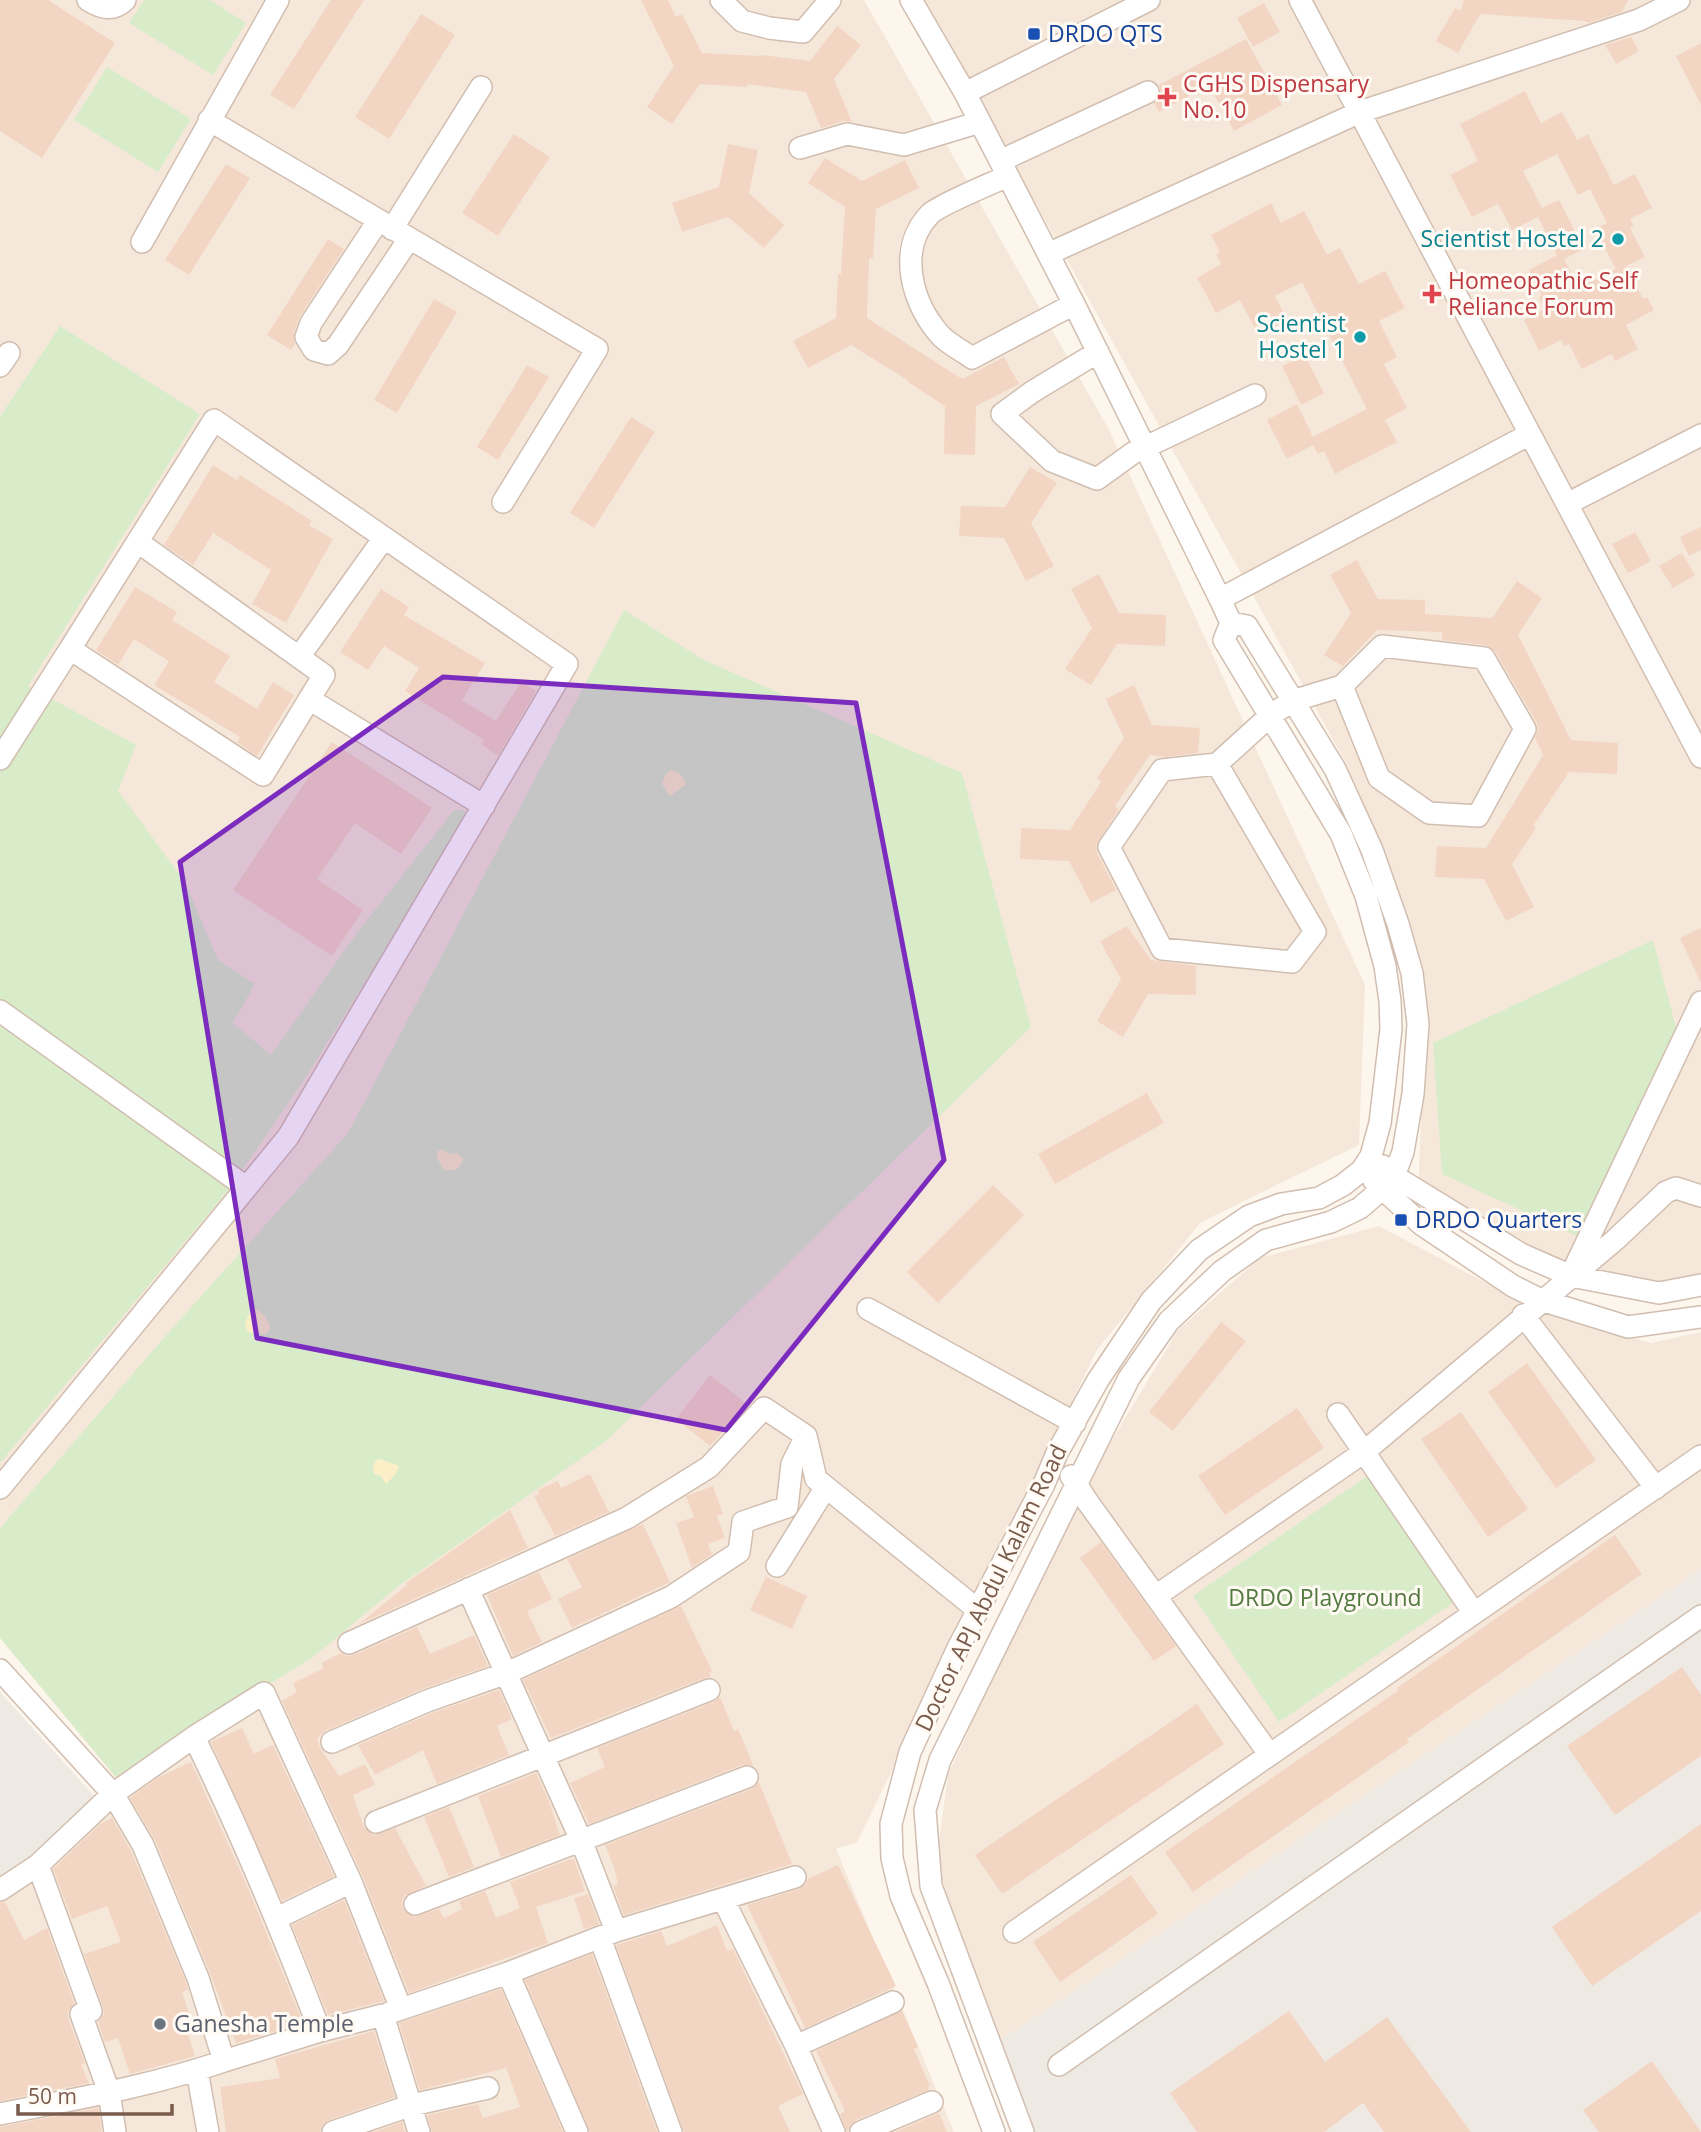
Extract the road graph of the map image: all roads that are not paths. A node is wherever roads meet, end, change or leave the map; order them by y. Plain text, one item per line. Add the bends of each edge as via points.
1 (88, 0) edge
2 (125, 0) edge
3 (278, 0) edge
4 (720, 0) edge
5 (831, 0) edge
6 (911, 0) edge
7 (1149, 0) edge
8 (1300, 0) edge
9 (1679, 0) edge
10 (1107, 9) edge
11 (481, 88) dead end
12 (1148, 92) dead end
13 (965, 93) junction
14 (1360, 112) junction
15 (209, 120) junction
16 (979, 122) junction
17 (800, 148) dead end
18 (1004, 168) junction
19 (393, 230) junction
20 (142, 242) dead end
21 (1048, 254) junction
22 (1074, 304) junction
23 (1098, 352) junction
24 (1255, 395) dead end
25 (1530, 433) junction
26 (1701, 435) edge
27 (1145, 447) junction
28 (503, 502) dead end
29 (1567, 504) junction
30 (384, 538) junction
31 (138, 542) junction
32 (1220, 599) junction
33 (1231, 622) junction
34 (70, 649) junction
35 (299, 657) junction
36 (1342, 686) junction
37 (309, 699) junction
38 (1292, 701) junction
39 (1271, 715) junction
40 (1701, 757) edge
41 (0, 759) edge
42 (1217, 764) junction
43 (484, 806) junction
44 (1701, 1002) edge
45 (0, 1011) edge
46 (1367, 1163) junction
47 (1388, 1182) junction
48 (246, 1187) junction
49 (1701, 1196) edge
50 (1571, 1276) junction
51 (1701, 1286) edge
52 (1541, 1300) junction
53 (869, 1309) dead end
54 (1523, 1315) junction
55 (1701, 1317) edge
56 (1338, 1414) dead end
57 (1075, 1423) junction
58 (806, 1436) junction
59 (1364, 1452) junction
60 (1057, 1453) junction
61 (1701, 1457) edge
62 (1077, 1484) junction
63 (826, 1487) junction
64 (0, 1488) edge
65 (1656, 1488) junction
66 (777, 1566) dead end
67 (468, 1589) junction
68 (1156, 1596) junction
69 (978, 1610) junction
70 (1474, 1613) junction
71 (1701, 1616) edge
72 (968, 1630) junction
73 (349, 1643) dead end
74 (998, 1643) junction
75 (0, 1670) edge
76 (507, 1672) junction
77 (709, 1690) dead end
78 (931, 1706) junction
79 (959, 1721) junction
80 (194, 1737) junction
81 (332, 1742) dead end
82 (1270, 1755) junction
83 (544, 1756) junction
84 (747, 1777) dead end
85 (113, 1794) junction
86 (376, 1822) dead end
87 (581, 1840) junction
88 (38, 1865) junction
89 (795, 1877) dead end
90 (351, 1882) junction
91 (0, 1891) edge
92 (723, 1899) junction
93 (415, 1904) dead end
94 (276, 1918) junction
95 (1014, 1932) dead end
96 (608, 1935) junction
97 (508, 1973) junction
98 (893, 2001) dead end
99 (392, 2012) junction
100 (320, 2031) junction
101 (796, 2046) junction
102 (224, 2061) junction
103 (1059, 2065) dead end
104 (197, 2070) junction
105 (488, 2088) dead end
106 (109, 2092) junction
107 (932, 2102) dead end
108 (412, 2105) junction
109 (0, 2114) edge
110 (115, 2132) edge
111 (208, 2132) edge
112 (333, 2132) edge
113 (419, 2132) edge
114 (577, 2132) edge
115 (671, 2132) edge
116 (834, 2132) edge
117 (861, 2132) edge
118 (994, 2132) edge
119 (1023, 2132) edge

1 - 2 street via 107,8 118,7
3 - 15 street
4 - 5 street via 742,20 803,32
6 - 13 street
7 - 10 street
8 - 14 street
9 - 14 street via 1639,20
10 - 13 street
11 - 19 street
12 - 18 street
13 - 16 street
14 - 21 street
14 - 25 street
15 - 19 street
15 - 20 street
16 - 17 street via 904,145 847,134
16 - 18 street
18 - 21 street
18 - 22 street via 930,213 911,243 911,274 921,308 943,338 972,358
19 - 19 street via 338,345 328,354 314,349 306,337 311,323
19 - 28 street via 597,349
21 - 22 street
22 - 23 street
23 - 27 street
23 - 27 street via 1002,414 1052,461 1097,479
24 - 27 street
25 - 29 street
25 - 32 street
26 - 29 street
27 - 32 street
29 - 40 street
30 - 31 street via 214,420
30 - 35 street
30 - 43 street via 567,664
31 - 34 street
31 - 35 street
32 - 33 street
33 - 38 street via 1247,626
33 - 39 street via 1224,640
34 - 37 street via 262,775
34 - 41 street
35 - 37 street via 324,675
36 - 36 street via 1379,778 1429,813 1478,816 1525,729 1484,658 1382,646
36 - 38 street
37 - 43 street
38 - 39 street
38 - 47 street via 1335,769 1372,850 1412,973 1418,1024 1413,1094 1403,1152
39 - 42 street
39 - 46 street via 1341,834 1366,896 1385,966 1391,1029 1380,1122
42 - 42 street via 1315,932 1292,962 1162,949 1109,847 1163,770
43 - 48 street via 288,1137
44 - 50 street
45 - 48 street
46 - 47 street
46 - 57 street, Doctor APJ Abdul Kalam Road via 1343,1185 1319,1198 1249,1216 1199,1250 1151,1301
47 - 50 street
47 - 52 street via 1436,1235
47 - 62 street via 1360,1208 1331,1222 1266,1240 1222,1272 1169,1321 1129,1378
48 - 64 street
49 - 50 street via 1676,1188 1666,1192
50 - 51 street via 1659,1293
50 - 52 street
52 - 54 street
52 - 55 street via 1628,1327
53 - 57 street
54 - 59 street
54 - 65 street
56 - 59 street
57 - 60 street, Doctor APJ Abdul Kalam Road
58 - 63 street via 816,1479
58 - 67 street via 764,1408 709,1467 639,1510
58 - 76 street via 792,1464 788,1507 743,1522 739,1552 671,1597
59 - 68 street
59 - 70 street
60 - 62 street
60 - 69 street, Doctor APJ Abdul Kalam Road
61 - 65 street
62 - 68 street
62 - 74 street
63 - 66 street
63 - 69 street
65 - 70 street
67 - 73 street
67 - 76 street
68 - 82 street
69 - 72 street, Doctor APJ Abdul Kalam Road
70 - 82 street
71 - 103 street
72 - 74 street
72 - 78 street, Doctor APJ Abdul Kalam Road
74 - 79 street
75 - 85 street
76 - 81 street
76 - 83 street
77 - 83 street
78 - 79 street
78 - 118 street, Doctor APJ Abdul Kalam Road via 910,1752 891,1824 892,1858 901,1896
79 - 119 street via 940,1760 925,1810 932,1886
80 - 85 street
80 - 90 street via 264,1693
80 - 94 street
82 - 95 street
83 - 86 street
83 - 87 street
84 - 87 street
85 - 88 street
85 - 102 street via 148,1857 198,1978
87 - 93 street
87 - 96 street
88 - 91 street
88 - 106 street via 91,2011 81,2014
89 - 92 street
90 - 94 street
90 - 99 street
92 - 96 street
92 - 101 street
94 - 100 street
96 - 97 street
96 - 115 street
97 - 99 street
97 - 114 street
98 - 101 street
99 - 100 street
99 - 108 street
100 - 102 street
101 - 116 street
102 - 104 street
104 - 106 street
104 - 111 street
105 - 108 street
106 - 109 street
106 - 110 street
107 - 117 street
108 - 112 street
108 - 113 street

